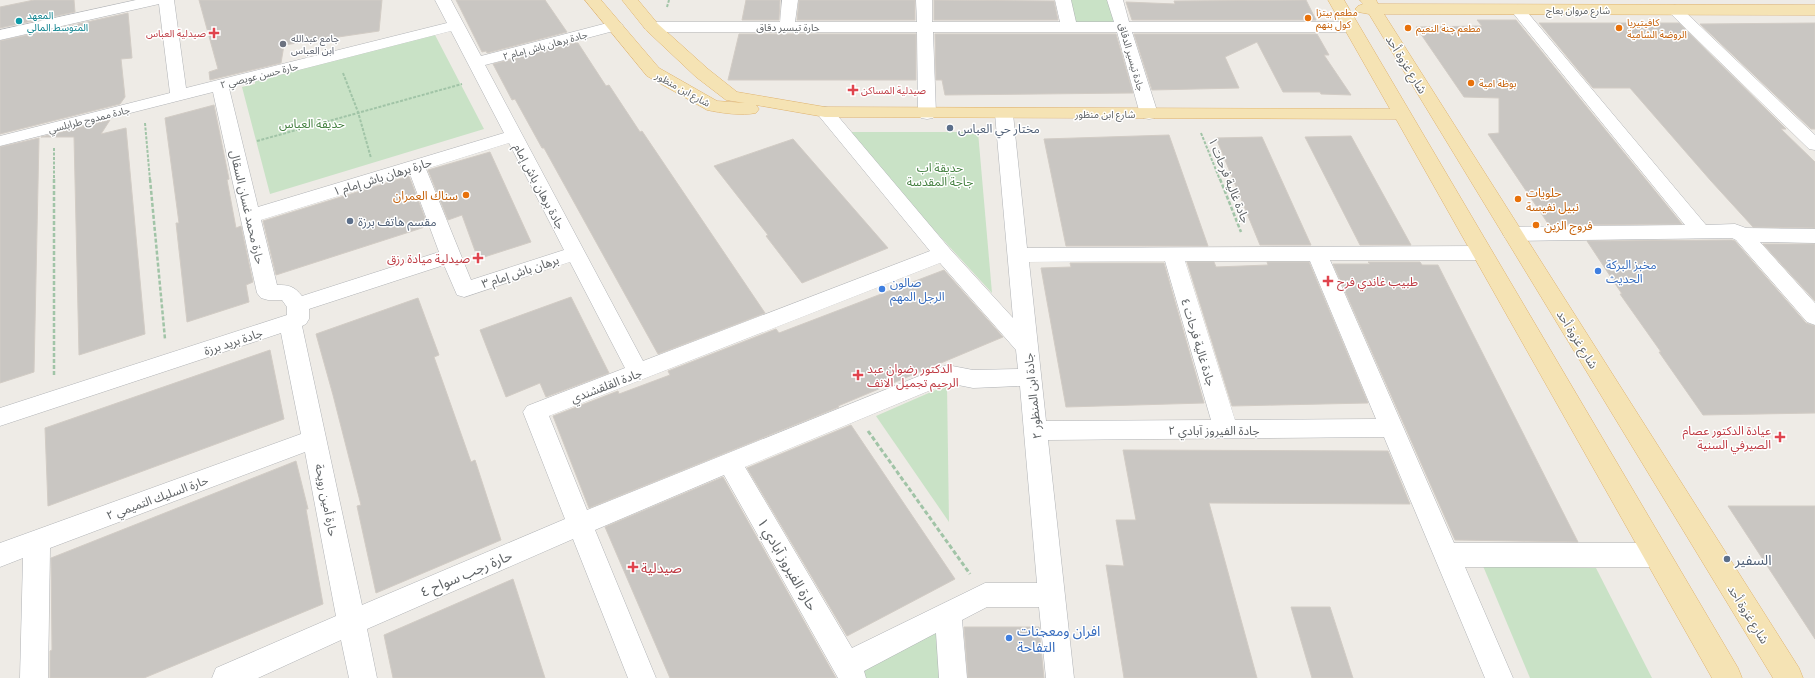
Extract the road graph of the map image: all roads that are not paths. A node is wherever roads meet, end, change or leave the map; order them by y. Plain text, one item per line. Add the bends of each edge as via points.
1 (156, 0) edge
2 (166, 0) edge
3 (443, 0) edge
4 (593, 0) edge
5 (630, 0) edge
6 (790, 0) edge
7 (924, 0) edge
8 (1063, 0) edge
9 (1115, 0) edge
10 (1371, 5) edge
11 (1518, 10) junction
12 (1675, 10) junction
13 (1815, 10) edge
14 (1343, 12) edge
15 (456, 25) junction
16 (615, 26) junction
17 (652, 27) junction
18 (787, 27) junction
19 (925, 27) junction
20 (1069, 27) junction
21 (1123, 27) junction
22 (0, 35) edge
23 (480, 70) junction
24 (220, 85) junction
25 (179, 96) junction
26 (816, 111) junction
27 (927, 114) junction
28 (1004, 114) junction
29 (1148, 114) junction
30 (1402, 114) junction
31 (514, 136) junction
32 (0, 142) edge
33 (1815, 145) edge
34 (416, 166) junction
35 (251, 216) junction
36 (1701, 232) junction
37 (1513, 234) junction
38 (1743, 235) junction
39 (1815, 236) edge
40 (575, 253) junction
41 (1482, 253) junction
42 (943, 254) junction
43 (1173, 254) junction
44 (1317, 254) junction
45 (451, 255) junction
46 (1018, 255) junction
47 (294, 313) junction
48 (1815, 317) edge
49 (1027, 347) junction
50 (638, 372) junction
51 (1030, 377) junction
52 (0, 417) edge
53 (1392, 428) junction
54 (1226, 430) junction
55 (1036, 431) junction
56 (314, 439) junction
57 (730, 462) junction
58 (581, 525) junction
59 (38, 542) junction
60 (0, 555) edge
61 (1446, 555) junction
62 (1657, 555) junction
63 (1051, 595) junction
64 (948, 614) junction
65 (351, 622) junction
66 (849, 671) edge
67 (34, 678) edge
68 (226, 678) edge
69 (363, 678) edge
70 (642, 678) edge
71 (954, 678) edge
72 (1060, 678) edge
73 (1499, 678) edge
74 (1728, 678) edge
75 (1789, 678) edge

1 - 22 street
2 - 25 street
3 - 15 street, جادة برهان باش إمام
4 - 16 main road, شارع ابن منظور
5 - 17 main road, شارع ابن منظور
6 - 18 street
7 - 19 street
8 - 20 street
9 - 21 street, جادة تيسير الدقاق
10 - 11 main road, شارع مروان بعاج
10 - 14 main road, شارع مروان بعاج
10 - 37 main road, شارع غزوة أحد
11 - 12 main road, شارع مروان بعاج
11 - 36 street
12 - 13 main road, شارع مروان بعاج
12 - 33 street
14 - 21 street, حارة تيسير دقاق
14 - 30 main road
15 - 23 street, جادة برهان باش إمام
15 - 24 street, حارة حسن عويصي ٢
16 - 23 street, جادة برهان باش إمام ٢
16 - 26 main road, شارع ابن منظور via 653,72 713,106
17 - 18 street, حارة تيسير دقاق
17 - 26 main road, شارع ابن منظور via 702,73 732,96
18 - 19 street, حارة تيسير دقاق
19 - 20 street, حارة تيسير دقاق
19 - 27 street
20 - 21 street, حارة تيسير دقاق
21 - 29 street, جادة تيسير الدقاق
23 - 31 street, جادة برهان باش إمام
24 - 25 street, حارة حسن عويصي ٢
24 - 35 street, حارة محمد غسان السقال
25 - 32 street, جادة ممدوح طرابلسي
26 - 27 main road, شارع ابن منظور
26 - 42 street
27 - 28 main road, شارع ابن منظور
28 - 29 main road, شارع ابن منظور
28 - 46 street, جادة ابن المنظور ٢
29 - 30 main road, شارع ابن منظور
30 - 41 main road
31 - 34 street, حارة برهان باش إمام ١
31 - 40 street, جادة برهان باش إمام
34 - 35 street, حارة برهان باش إمام ١
34 - 45 street
35 - 47 street, حارة محمد غسان السقال via 268,293 287,292
36 - 37 street
36 - 38 street via 1735,231
37 - 75 main road, شارع غزوة أحد
38 - 39 street
38 - 48 street
40 - 45 street, برهان باش إمام ٣ via 464,290
40 - 50 street, جادة برهان باش إمام
41 - 44 street
41 - 62 main road
42 - 49 street
42 - 50 street, جادة القلقشندي
43 - 44 street
43 - 46 street
43 - 54 street, جادة غالية فرحات ٤
44 - 53 street
45 - 47 street, جادة بريد برزة
46 - 49 street, جادة ابن المنظور ٢
47 - 52 street, جادة بريد برزة via 168,362
47 - 56 street, حارة أمين رويحة
49 - 51 street, جادة ابن المنظور ٢
50 - 58 street, جادة القلقشندي via 536,412
51 - 55 street, جادة ابن المنظور ٢
51 - 57 street, حارة رجب سواح ٤ via 973,379 947,374
53 - 54 street, جادة الفيروز آبادي ٢
53 - 61 street
54 - 55 street, جادة الفيروز آبادي ٢
55 - 63 street, جادة ابن المنظور ٢
56 - 59 street, حارة السليك التميمي ٢
56 - 65 street, حارة أمين رويحة
57 - 58 street, حارة رجب سواح ٤
57 - 66 street, حارة الفيروز آبادي ١
58 - 65 street, حارة رجب سواح ٤
58 - 70 street, جادة القلقشندي
59 - 60 street, حارة السليك التميمي ٢
59 - 67 street
61 - 62 street
61 - 73 street
62 - 74 main road
63 - 64 street via 985,595
63 - 72 street, جادة ابن المنظور ٢
64 - 66 street
64 - 71 street
65 - 68 street, حارة رجب سواح ٤
65 - 69 street, حارة أمين رويحة

